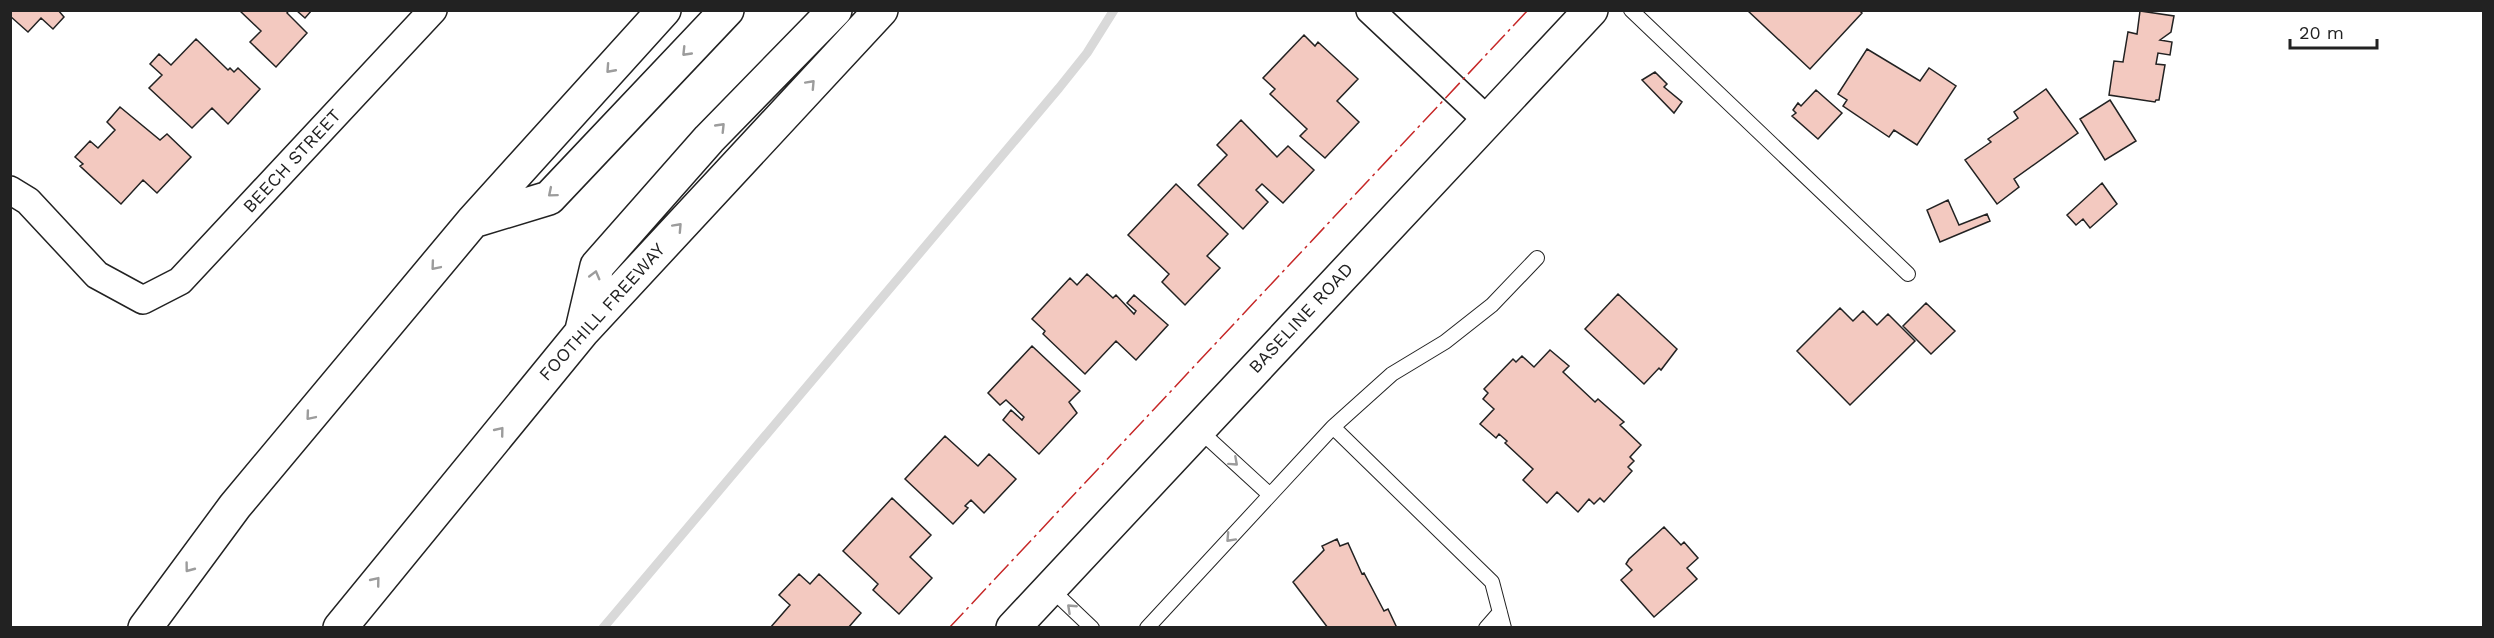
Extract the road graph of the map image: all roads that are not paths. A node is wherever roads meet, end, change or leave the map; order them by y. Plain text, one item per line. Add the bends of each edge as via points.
1 (433, 10) edge
2 (664, 10) edge
3 (727, 10) edge
4 (835, 10) edge
5 (881, 10) edge
6 (1370, 10) edge
7 (1591, 10) edge
8 (1631, 10) edge
9 (1487, 120) junction
10 (10, 190) edge
11 (473, 221) junction
12 (1537, 258) dead end
13 (1908, 274) dead end
14 (582, 332) junction
15 (1333, 427) junction
16 (1198, 429) junction
17 (1270, 495) junction
18 (1050, 588) junction
19 (1500, 612) junction
20 (145, 627) edge
21 (340, 627) edge
22 (1013, 627) edge
23 (1092, 627) edge
24 (1147, 627) edge
25 (1486, 627) edge
26 (1503, 627) edge

1 - 10 street, BEECH STREET via 180,281 143,300 97,275 28,201
2 -> 11 main road
3 -> 11 main road via 549,198
14 -> 4 main road via 597,266 710,139
14 -> 5 main road, FOOTHILL FREEWAY
6 - 9 street
7 - 9 main road, BASELINE ROAD
8 - 13 lane
9 - 16 main road, BASELINE ROAD
11 -> 20 main road via 235,506
12 - 15 lane via 1492,305 1445,342 1392,374
21 -> 14 main road, FOOTHILL FREEWAY
15 - 17 lane
15 - 19 lane via 1492,582
16 -> 17 lane
16 - 18 main road, BASELINE ROAD
17 -> 24 lane
18 - 22 main road, BASELINE ROAD
23 -> 18 lane
19 - 25 lane
19 - 26 lane

